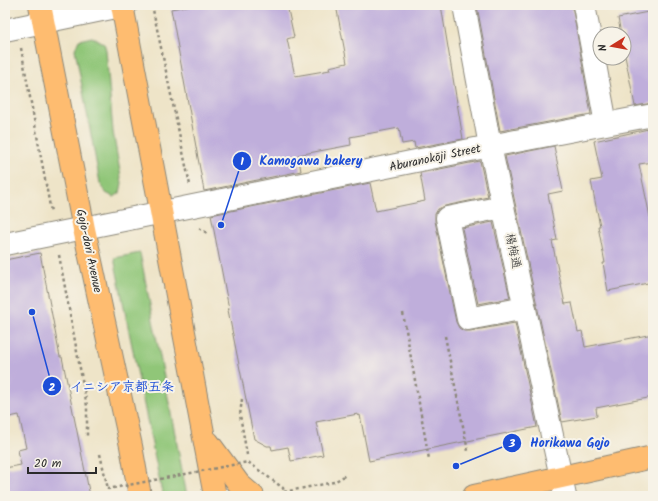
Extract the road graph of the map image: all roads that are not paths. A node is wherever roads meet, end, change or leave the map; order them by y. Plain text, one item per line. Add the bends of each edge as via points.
1 (123, 5) edge
2 (464, 5) edge
3 (584, 5) edge
4 (42, 14) edge
5 (5, 30) edge
6 (653, 115) edge
7 (606, 124) junction
8 (490, 146) junction
9 (503, 207) junction
10 (161, 214) junction
11 (84, 229) junction
12 (5, 244) edge
13 (525, 308) junction
14 (204, 436) junction
15 (653, 457) edge
16 (135, 468) junction
17 (563, 486) edge
18 (129, 496) edge
19 (140, 496) edge
20 (215, 496) edge
21 (253, 496) edge
22 (474, 496) edge

1 - 4 street
1 - 10 highway
2 - 8 street, 楊梅通
3 - 7 street
4 - 5 street
4 - 11 highway, Gojo-dori Avenue
6 - 7 street, Aburanokōji Street
7 - 8 street, Aburanokōji Street
8 - 9 street, 楊梅通
8 - 10 street, Aburanokōji Street
9 - 13 street, 楊梅通
9 - 13 street via 447,218 468,319
10 - 11 street, Aburanokōji Street
10 - 14 highway
11 - 12 street, Aburanokōji Street
11 - 16 highway, Gojo-dori Avenue
13 - 17 street, 楊梅通
14 - 20 highway
14 - 21 highway via 239,484
15 - 17 highway
16 - 18 street
16 - 19 highway, Gojo-dori Avenue
17 - 22 highway

